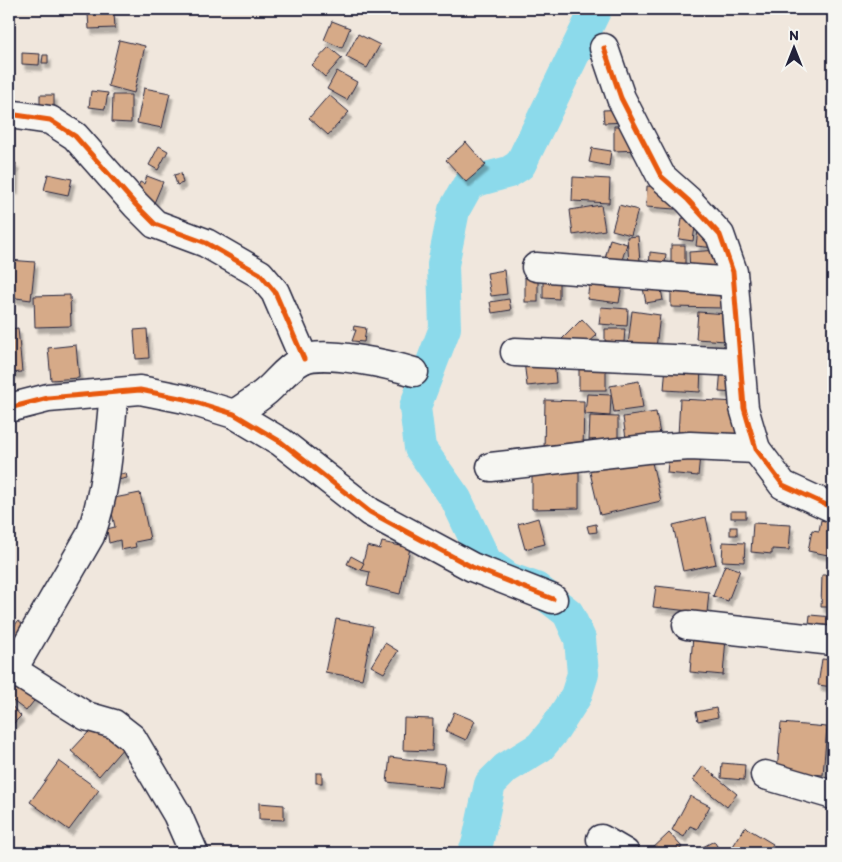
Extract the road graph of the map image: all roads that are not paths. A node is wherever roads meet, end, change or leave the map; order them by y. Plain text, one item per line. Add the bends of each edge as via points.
1 (604, 48) dead end
2 (9, 114) edge
3 (536, 267) dead end
4 (734, 282) junction
5 (515, 352) dead end
6 (304, 358) junction
7 (740, 362) junction
8 (414, 372) dead end
9 (114, 393) junction
10 (9, 408) edge
11 (234, 414) junction
12 (756, 450) junction
13 (491, 467) dead end
14 (833, 508) edge
15 (553, 599) dead end
16 (687, 625) dead end
17 (833, 641) edge
18 (11, 673) edge
19 (765, 775) dead end
20 (833, 795) edge
21 (601, 839) dead end
22 (194, 853) edge
23 (625, 853) edge

1 - 4 street via 621,98 661,176 720,236 734,272
2 - 6 street via 50,120 69,132 155,224 206,243 260,274 275,292
3 - 4 street
4 - 7 street
5 - 7 street
6 - 8 street via 360,360
6 - 11 street
7 - 12 street via 744,408
9 - 10 street via 48,398
9 - 11 street via 140,390 160,393
9 - 18 street via 97,517 90,536
11 - 15 street via 281,442 370,512 472,567
12 - 13 street via 690,446
12 - 14 street via 783,485
16 - 17 street
18 - 22 street via 86,716 114,724 132,738 177,814
19 - 20 street
21 - 23 street

